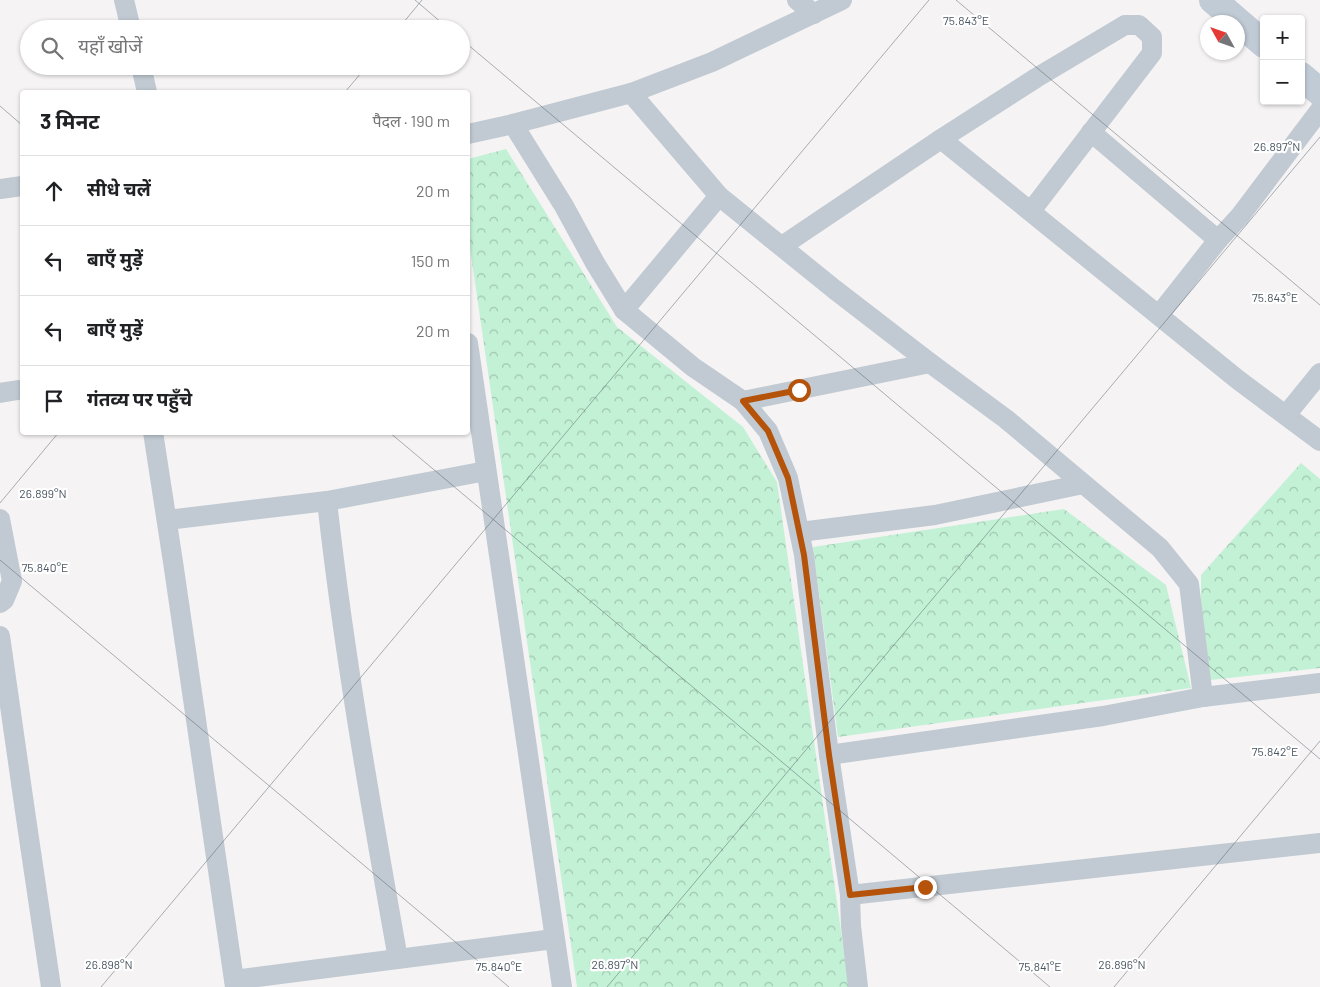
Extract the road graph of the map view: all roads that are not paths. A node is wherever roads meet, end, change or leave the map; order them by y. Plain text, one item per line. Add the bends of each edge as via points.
1 (124, 0) edge
2 (796, 0) edge
3 (842, 0) edge
4 (1213, 0) edge
5 (814, 14) junction
6 (129, 20) edge
7 (1260, 41) edge
8 (142, 75) edge
9 (1305, 79) edge
10 (146, 90) edge
11 (1320, 92) edge
12 (631, 93) junction
13 (1320, 110) edge
14 (513, 124) junction
15 (1092, 132) junction
16 (470, 134) edge
17 (941, 139) junction
18 (20, 186) edge
19 (0, 189) edge
20 (718, 196) junction
21 (1031, 211) junction
22 (1218, 240) junction
23 (782, 246) junction
24 (624, 310) junction
25 (1159, 315) junction
26 (470, 357) edge
27 (930, 363) junction
28 (1320, 373) edge
29 (743, 401) junction
30 (1286, 415) junction
31 (153, 435) edge
32 (1320, 441) edge
33 (486, 471) junction
34 (1083, 484) junction
35 (327, 501) junction
36 (0, 520) edge
37 (167, 520) junction
38 (800, 532) junction
39 (0, 603) edge
40 (0, 636) edge
41 (1320, 683) edge
42 (1204, 697) junction
43 (829, 755) junction
44 (1320, 843) edge
45 (850, 895) junction
46 (554, 939) junction
47 (398, 959) junction
48 (235, 984) edge
49 (51, 987) edge
50 (562, 987) edge
51 (858, 987) edge

1 - 6 street
2 - 5 street
3 - 5 street
4 - 7 main road
5 - 12 street via 712,62
8 - 10 street
9 - 11 main road
12 - 14 street
12 - 20 street
13 - 22 street
14 - 16 street
14 - 24 street
15 - 17 street via 1152,53 1152,36 1139,24 1125,25
15 - 21 street
15 - 22 street
17 - 21 street
17 - 23 street
18 - 19 street
20 - 23 street
20 - 24 street
21 - 25 street
22 - 25 street
23 - 27 street
24 - 29 street via 693,367
25 - 30 street
26 - 33 street
27 - 29 street
27 - 34 street via 1006,419
28 - 30 street
29 - 38 street via 768,431 788,478
30 - 32 street
31 - 37 street
33 - 35 street
33 - 46 street
34 - 38 street via 935,515
34 - 42 street via 1160,548 1189,584
35 - 37 street
35 - 47 street via 360,747
36 - 39 street via 12,581
37 - 48 street
38 - 43 street
40 - 49 street
41 - 42 street
42 - 43 street via 1103,716
43 - 45 street
44 - 45 street
45 - 51 street
46 - 47 street
46 - 50 street
47 - 48 street

